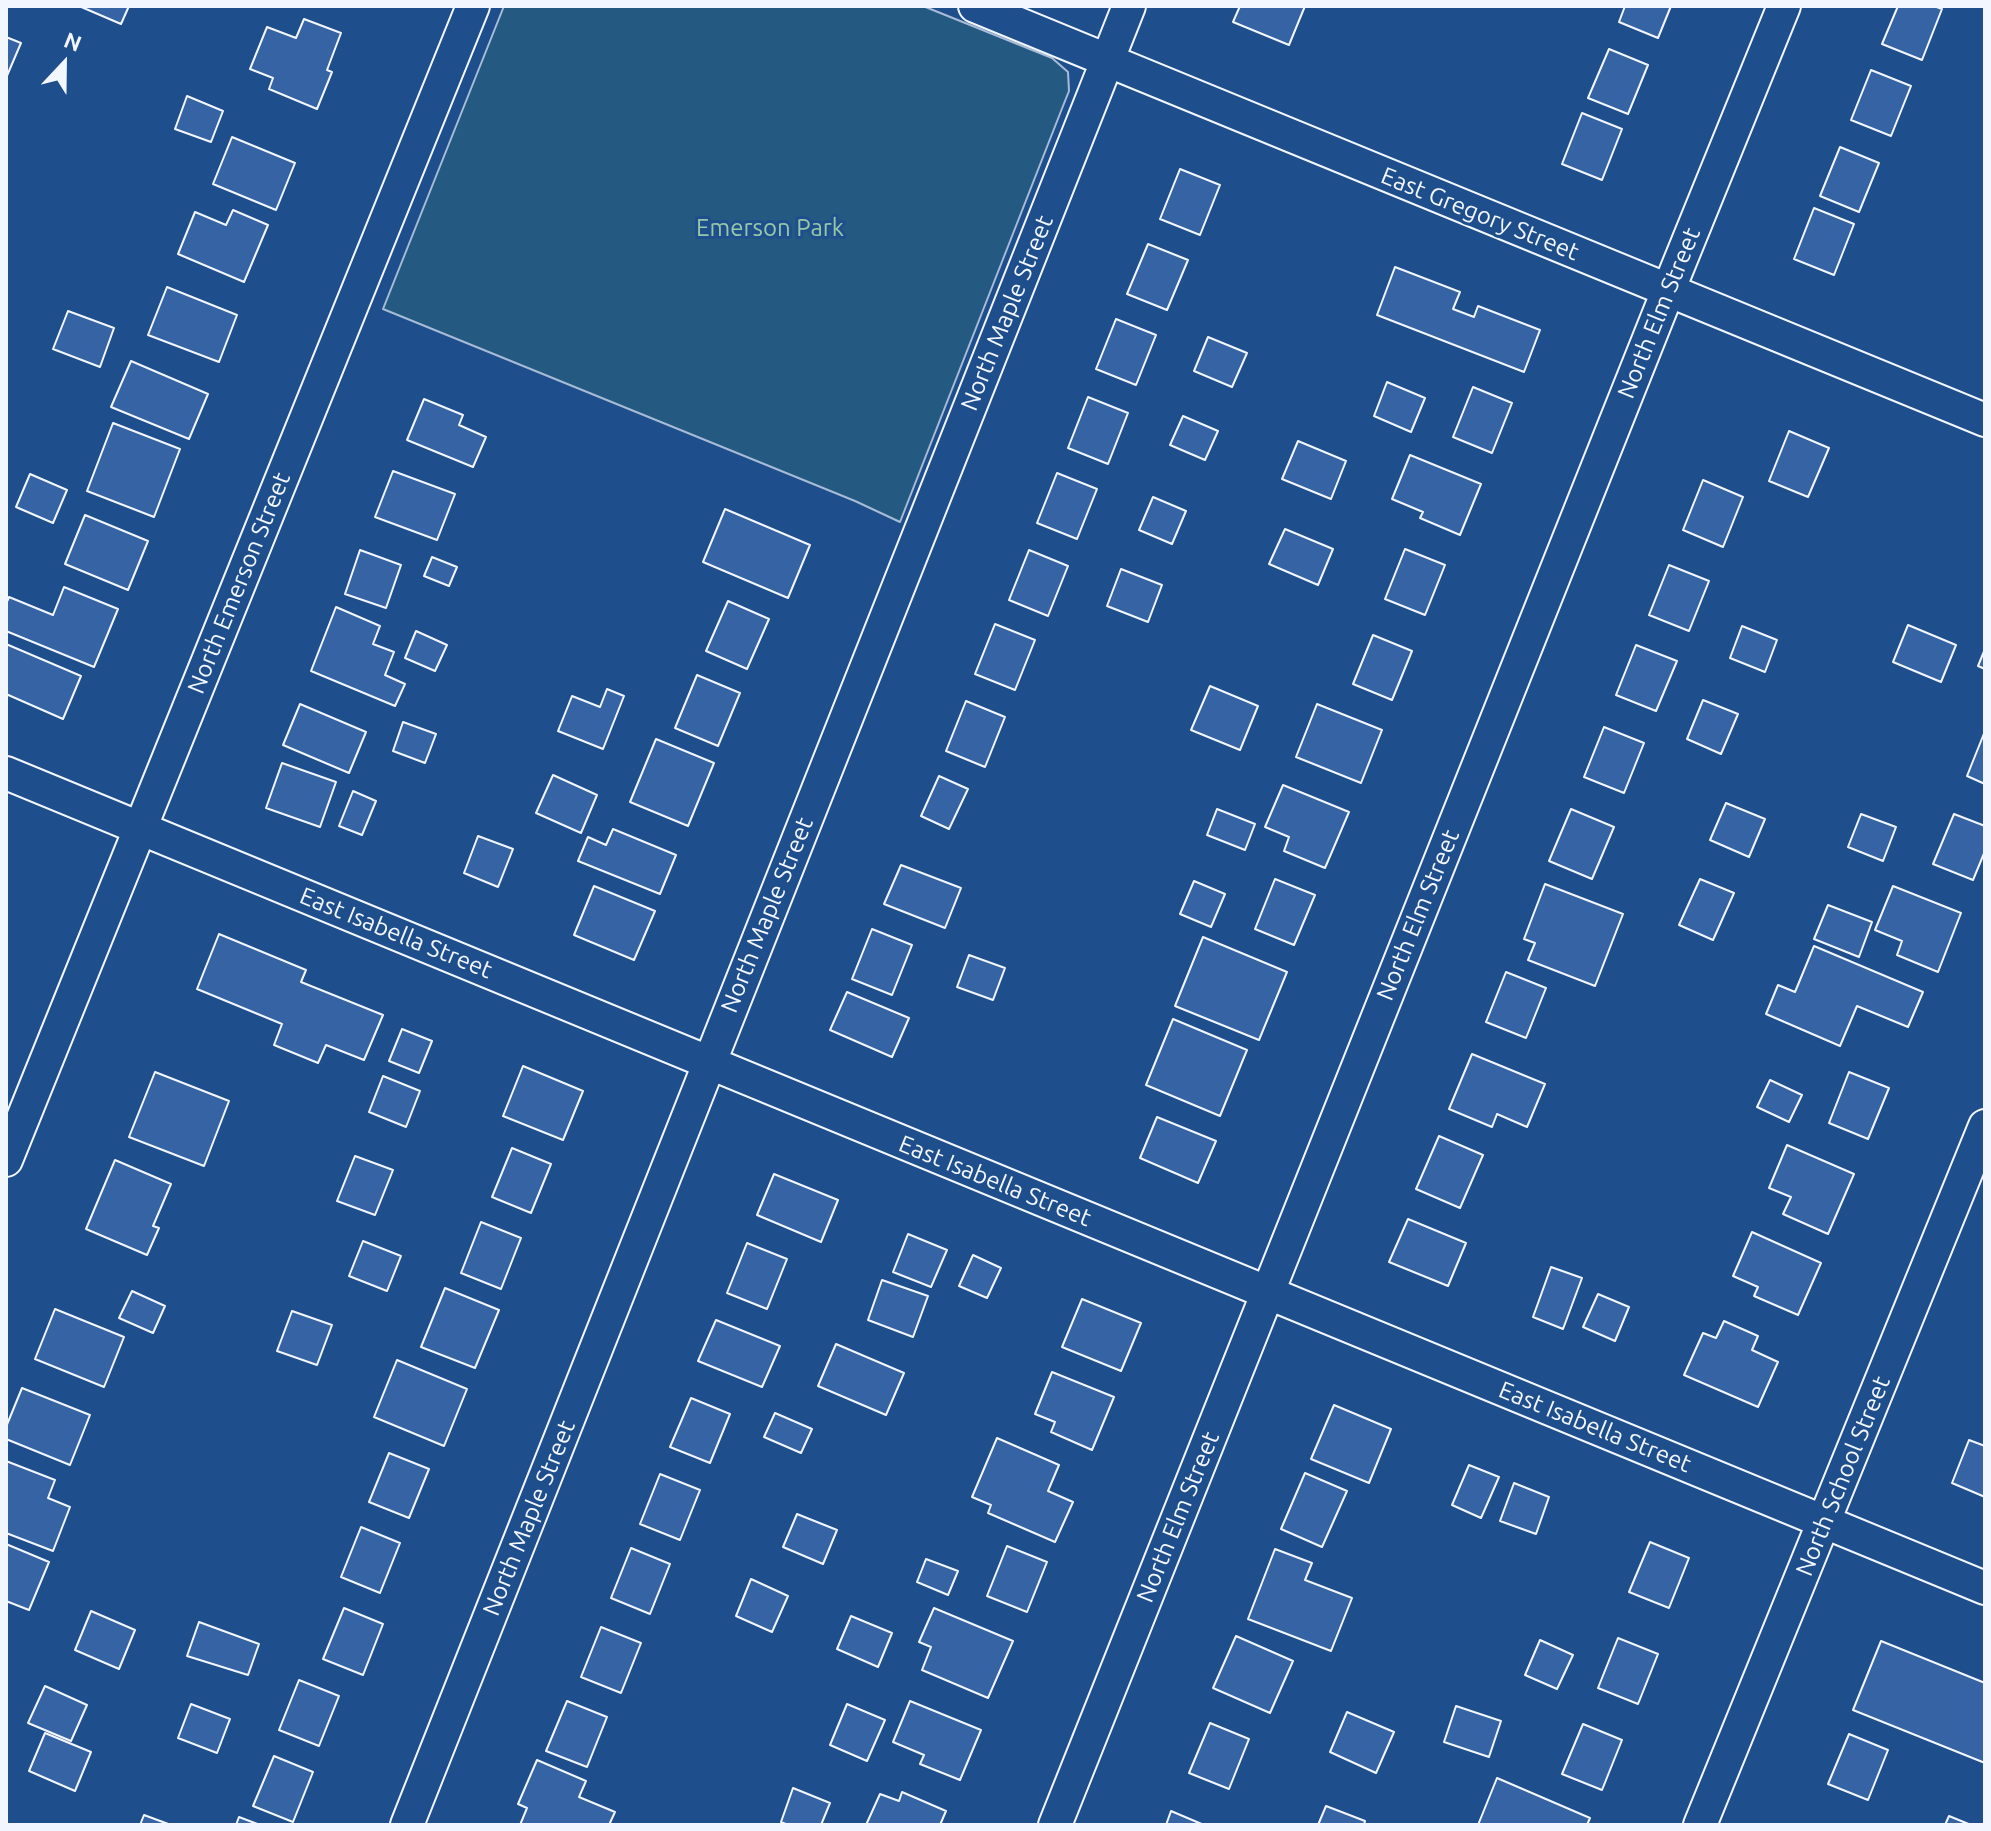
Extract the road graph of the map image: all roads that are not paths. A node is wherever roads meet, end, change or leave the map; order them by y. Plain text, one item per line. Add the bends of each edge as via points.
1 (473, 6) edge
2 (975, 6) edge
3 (1129, 6) edge
4 (1784, 6) edge
5 (1107, 61) junction
6 (1668, 291) junction
7 (1985, 420) edge
8 (6, 773) edge
9 (140, 827) junction
10 (709, 1062) junction
11 (1985, 1126) edge
12 (6, 1160) edge
13 (1267, 1293) junction
14 (1825, 1522) junction
15 (1985, 1588) edge
16 (407, 1825) edge
17 (1055, 1825) edge
18 (1700, 1825) edge

1 - 9 street, North Emerson Street
2 - 5 street, East Gregory Street
3 - 5 street, North Maple Street
4 - 6 street, North Elm Street
5 - 6 street, East Gregory Street
5 - 10 street, North Maple Street
6 - 7 street, East Gregory Street
6 - 13 street, North Elm Street
8 - 9 street, East Isabella Street
9 - 10 street, East Isabella Street
9 - 12 street, North Emerson Street
10 - 13 street, East Isabella Street
10 - 16 street, North Maple Street
11 - 14 street, North School Street
13 - 14 street, East Isabella Street
13 - 17 street, North Elm Street
14 - 15 street, East Isabella Street
14 - 18 street, North School Street

